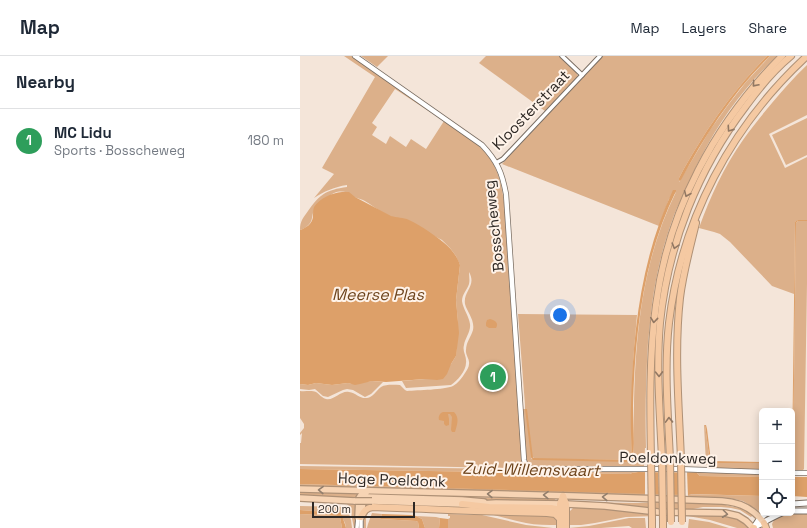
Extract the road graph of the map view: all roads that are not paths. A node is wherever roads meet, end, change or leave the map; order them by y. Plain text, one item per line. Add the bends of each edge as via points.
1 (355, 56) edge
2 (562, 56) edge
3 (600, 56) edge
4 (782, 56) edge
5 (791, 56) edge
6 (807, 56) edge
7 (582, 75) junction
8 (496, 163) junction
9 (702, 202) junction
10 (526, 465) joint
11 (759, 472) edge
12 (795, 473) edge
13 (807, 473) edge
14 (300, 489) edge
15 (370, 491) junction
16 (563, 496) junction
17 (300, 498) edge
18 (496, 503) junction
19 (807, 503) edge
20 (462, 504) junction
21 (563, 504) junction
22 (795, 504) edge
23 (795, 511) edge
24 (807, 511) edge
25 (560, 516) junction
26 (776, 516) edge
27 (360, 517) junction
28 (764, 523) edge
29 (652, 525) edge
30 (663, 525) edge
31 (671, 525) edge
32 (682, 525) edge
33 (357, 528) edge
34 (361, 528) edge
35 (560, 528) edge
36 (566, 528) edge
37 (754, 528) edge

1 - 8 street, Bosscheweg via 482,145
2 - 7 street
3 - 7 street, Kloosterstraat
4 -> 29 highway, bridge via 752,88 718,135 692,182 673,230 656,304 652,349
5 -> 30 highway, bridge via 755,94 724,137 708,164 680,231 668,276 660,324 658,370
6 - 9 highway via 782,80 748,122 730,148
7 - 8 street, Kloosterstraat via 503,159
8 - 10 street, Bosscheweg via 506,194
31 -> 9 highway, bridge via 669,324 684,247
9 - 32 highway, bridge via 686,261 678,314
10 - 11 street, Poeldonkweg via 534,469
12 - 13 street
15 -> 14 highway, Hoge Poeldonk
16 -> 15 highway, Hoge Poeldonk
15 - 27 highway via 359,496
16 - 21 highway
28 -> 16 highway, Hoge Poeldonk via 748,508 729,502
17 - 20 highway, Hoge Poeldonk, bridge
18 - 20 highway, Hoge Poeldonk
18 - 21 highway, Hoge Poeldonk
18 - 27 highway via 367,497 363,501
19 - 22 main road
20 - 25 highway via 551,508 556,509
21 - 25 highway
21 - 36 highway
21 -> 37 highway, Hoge Poeldonk via 658,512 725,513 738,516
23 - 24 main road
25 - 27 highway via 547,513 370,507
25 - 35 highway
26 - 28 main road
27 - 33 street
27 - 34 street
28 - 37 main road

